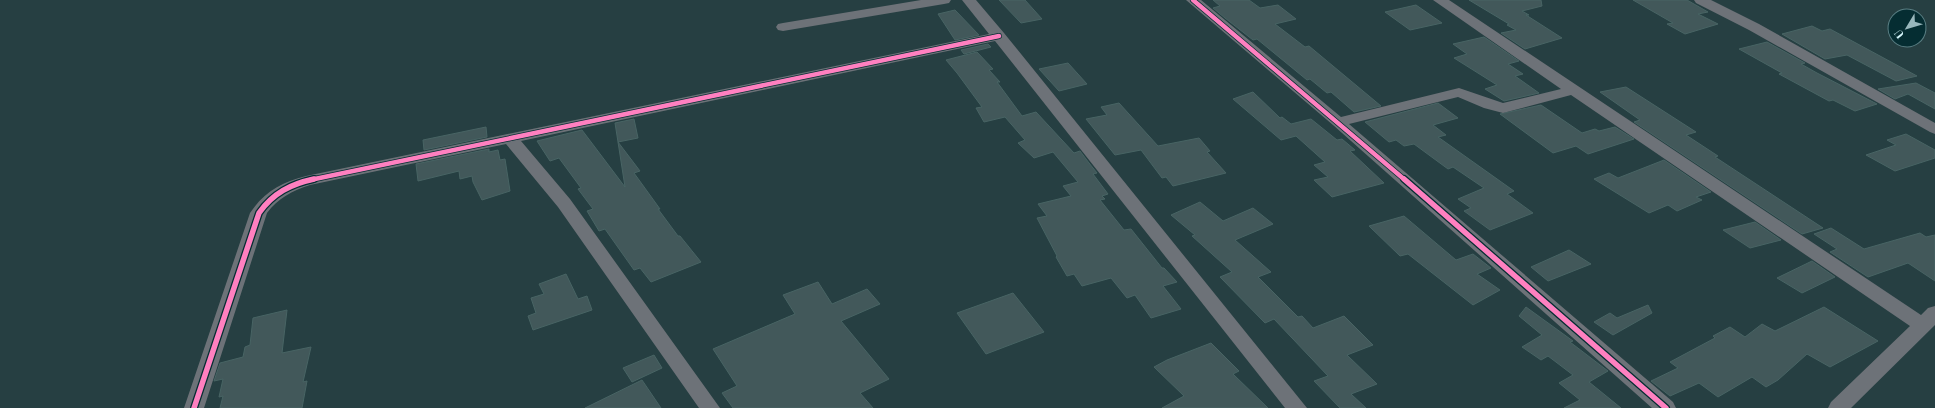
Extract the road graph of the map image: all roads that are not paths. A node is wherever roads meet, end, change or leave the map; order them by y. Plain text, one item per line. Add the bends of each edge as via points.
1 (944, 0) edge
2 (969, 0) edge
3 (1193, 0) edge
4 (1440, 0) edge
5 (1701, 0) edge
6 (783, 27) dead end
7 (999, 36) junction
8 (1573, 90) junction
9 (1338, 122) junction
10 (1935, 129) edge
11 (510, 138) junction
12 (1928, 319) edge
13 (194, 408) edge
14 (710, 408) edge
15 (1297, 408) edge
16 (1666, 408) edge
17 (1838, 408) edge

1 - 6 street
2 - 7 street
3 - 9 street
4 - 8 street
5 - 10 street
7 - 11 street
7 - 15 street
8 - 9 street via 1503,108 1459,92
8 - 12 street
9 - 16 street
11 - 13 street via 306,181 271,196 254,228
11 - 14 street via 564,203
12 - 17 street

